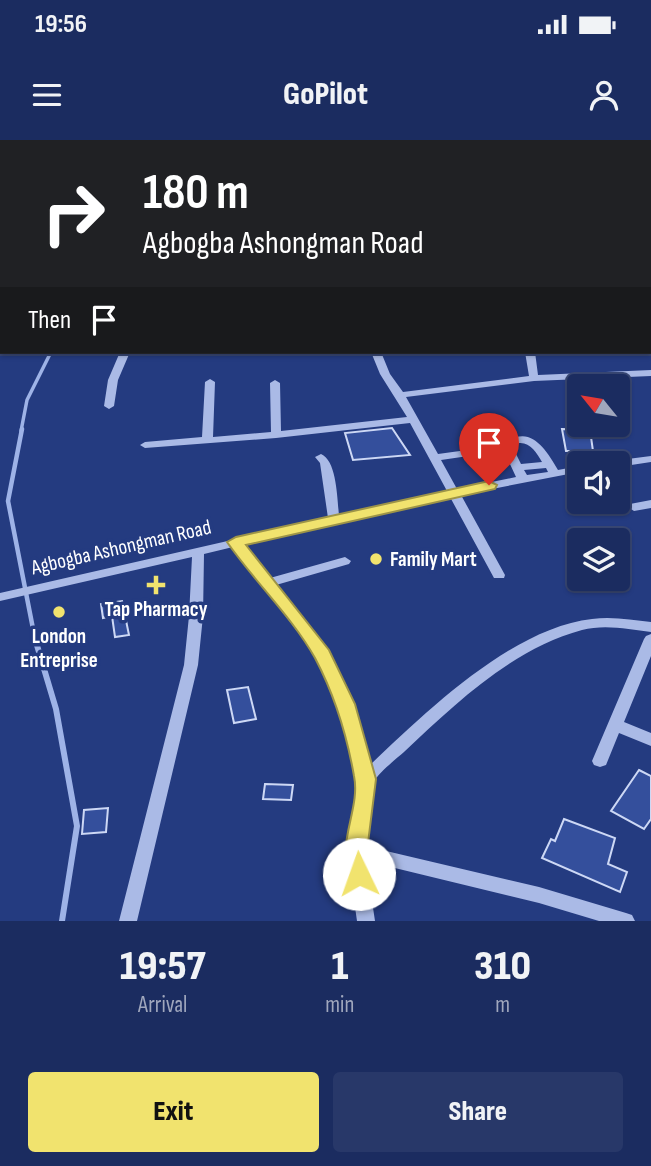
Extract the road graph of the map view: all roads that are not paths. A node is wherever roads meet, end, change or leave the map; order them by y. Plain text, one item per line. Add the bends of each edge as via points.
1 (124, 354) edge
2 (377, 354) edge
3 (530, 354) edge
4 (651, 373) edge
5 (534, 378) junction
6 (210, 382) dead end
7 (275, 383) dead end
8 (400, 395) junction
9 (109, 406) dead end
10 (412, 420) junction
11 (276, 435) junction
12 (207, 441) junction
13 (145, 445) dead end
14 (489, 450) dead end
15 (321, 457) dead end
16 (433, 458) junction
17 (651, 459) edge
18 (630, 462) edge
19 (552, 468) junction
20 (567, 469) edge
21 (520, 473) junction
22 (452, 492) junction
23 (651, 504) edge
24 (634, 507) dead end
25 (334, 519) junction
26 (236, 542) junction
27 (198, 552) junction
28 (345, 561) dead end
29 (499, 575) dead end
30 (268, 583) junction
31 (0, 597) edge
32 (651, 627) edge
33 (651, 639) edge
34 (614, 724) junction
35 (651, 740) edge
36 (600, 761) dead end
37 (366, 779) junction
38 (356, 851) junction
39 (128, 921) edge
40 (366, 921) edge
41 (626, 921) edge

1 - 9 street
2 - 8 street
3 - 5 street
4 - 5 street
5 - 8 street
6 - 12 street
7 - 11 street
8 - 10 street
10 - 11 street
10 - 16 street
11 - 12 street
12 - 13 street
14 - 16 street
15 - 25 street via 326,463
16 - 22 street
17 - 18 street
19 - 20 street, Agbogba Ashongman Road
19 - 21 street, Agbogba Ashongman Road
19 - 21 street via 538,444 524,440 506,447
21 - 22 street, Agbogba Ashongman Road
22 - 25 street, Agbogba Ashongman Road
22 - 29 street
23 - 24 street
25 - 26 street, Agbogba Ashongman Road
26 - 27 street, Agbogba Ashongman Road
26 - 30 street
27 - 31 street, Agbogba Ashongman Road
27 - 39 street via 191,664
28 - 30 street
30 - 37 street via 322,654 345,704
32 - 37 street via 610,622 540,639 442,706
33 - 34 street
34 - 35 street
34 - 36 street
37 - 38 street
38 - 40 street
38 - 41 street via 540,895

